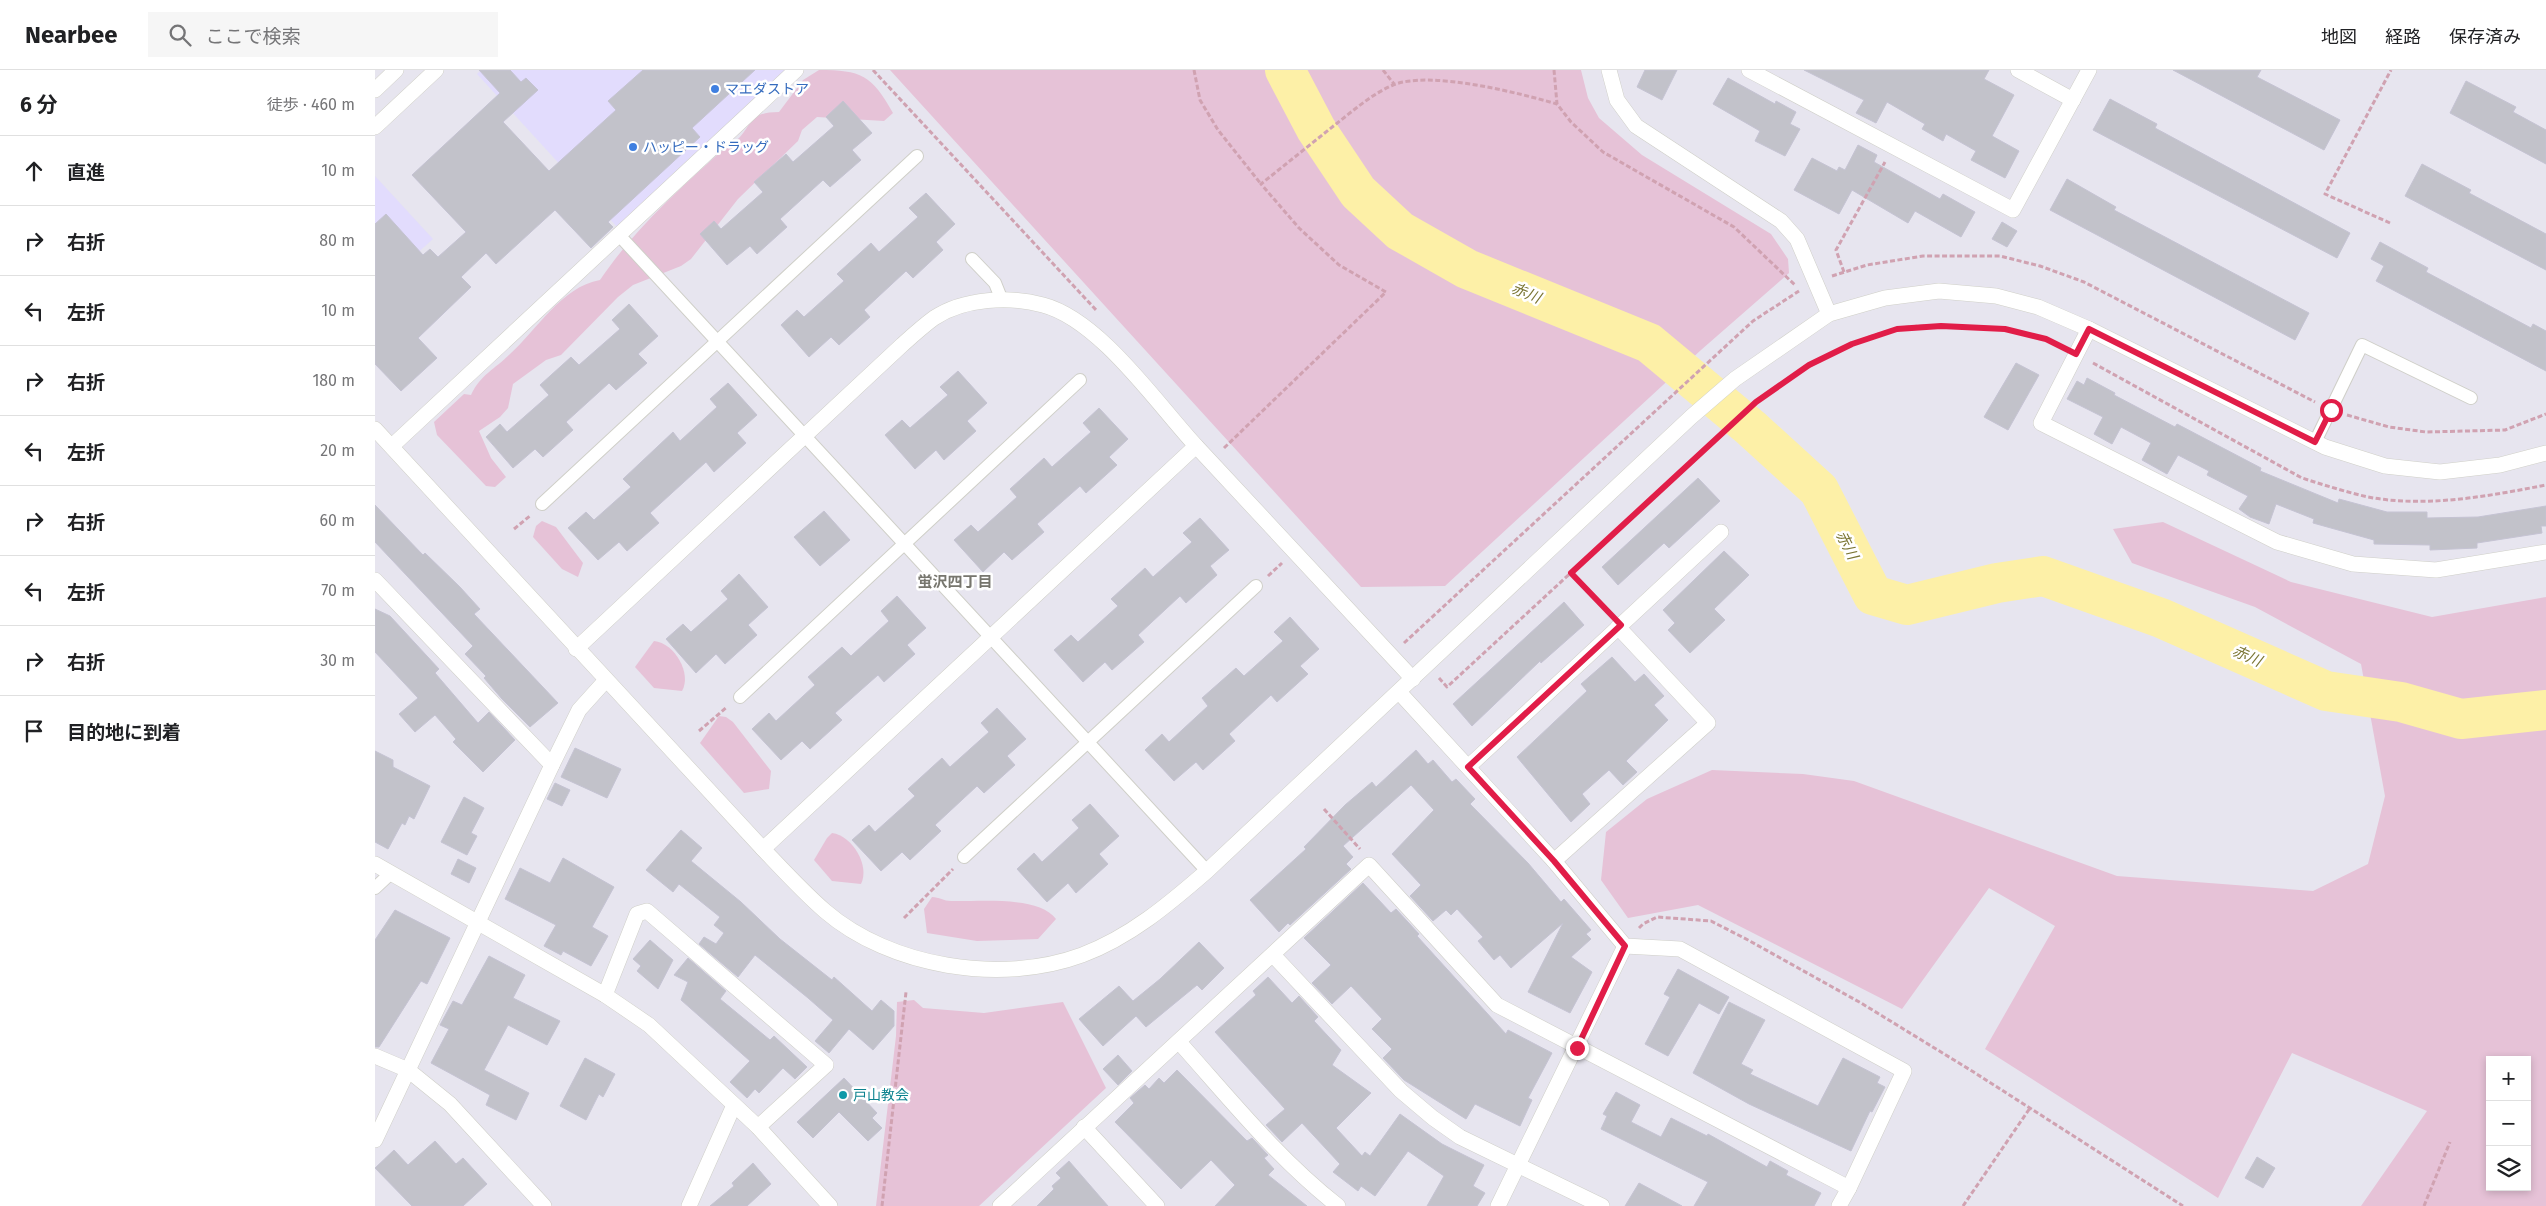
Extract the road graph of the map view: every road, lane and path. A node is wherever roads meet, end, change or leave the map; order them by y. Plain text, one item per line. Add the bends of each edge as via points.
1 (396, 70) edge
2 (436, 70) edge
3 (796, 70) edge
4 (1193, 70) edge
5 (1383, 70) edge
6 (1609, 70) edge
7 (1749, 70) edge
8 (2018, 70) edge
9 (2089, 70) edge
10 (2391, 70) edge
11 (1393, 84) junction
12 (375, 90) edge
13 (2073, 100) junction
14 (1557, 104) dead end
15 (375, 126) edge
16 (1893, 146) junction
17 (917, 156) dead end
18 (1261, 184) junction
19 (2390, 224) dead end
20 (618, 234) junction
21 (972, 259) dead end
22 (1844, 272) dead end
23 (1800, 290) dead end
24 (1001, 298) junction
25 (1829, 314) junction
26 (2089, 329) junction
27 (716, 343) junction
28 (2076, 354) junction
29 (1080, 380) dead end
30 (2471, 398) dead end
31 (375, 429) edge
32 (802, 436) junction
33 (2315, 442) junction
34 (392, 446) junction
35 (1196, 446) junction
36 (1223, 448) dead end
37 (2546, 452) edge
38 (2546, 484) edge
39 (542, 504) dead end
40 (1721, 532) dead end
41 (905, 545) junction
42 (2546, 552) edge
43 (1571, 573) junction
44 (375, 580) edge
45 (1256, 586) dead end
46 (1620, 626) junction
47 (991, 637) junction
48 (1404, 643) dead end
49 (576, 649) junction
50 (1426, 666) junction
51 (1413, 679) junction
52 (606, 680) junction
53 (1399, 692) junction
54 (740, 696) joint
55 (699, 731) dead end
56 (1088, 742) junction
57 (552, 765) junction
58 (1468, 767) junction
59 (1324, 809) dead end
60 (763, 850) junction
61 (964, 857) joint
62 (1554, 861) junction
63 (375, 864) edge
64 (1369, 864) junction
65 (1207, 871) junction
66 (391, 873) junction
67 (375, 888) edge
68 (904, 918) dead end
69 (477, 924) junction
70 (1625, 946) junction
71 (1273, 955) junction
72 (906, 992) dead end
73 (605, 996) junction
74 (1179, 1042) junction
75 (1577, 1048) junction
76 (375, 1056) edge
77 (408, 1070) junction
78 (734, 1105) junction
79 (2030, 1108) junction
80 (1084, 1127) junction
81 (758, 1128) junction
82 (375, 1140) edge
83 (2450, 1142) dead end
84 (1520, 1165) junction
85 (1849, 1188) junction
86 (544, 1206) edge
87 (689, 1206) edge
88 (830, 1206) edge
89 (882, 1206) edge
90 (1000, 1206) edge
91 (1157, 1206) edge
92 (1338, 1206) edge
93 (1498, 1206) edge
94 (1602, 1206) edge
95 (1839, 1206) edge
96 (1963, 1206) edge
97 (2183, 1206) edge
98 (2424, 1206) edge

1 - 12 street
2 - 15 street
3 - 20 street
4 - 18 path via 1200,100 1218,130
5 - 11 path
6 - 25 street via 1617,100 1636,126 1781,220 1797,239
7 - 16 street
8 - 13 street
9 - 13 street
10 - 19 path via 2325,194
11 - 14 path via 1411,80 1457,82 1519,93
11 - 18 path via 1367,100
13 - 16 street via 2013,210
16 - 22 path via 1836,250
17 - 27 lane
18 - 36 path via 1299,228 1339,265 1386,292
20 - 27 lane
20 - 34 street
21 - 24 lane via 995,283
23 - 48 path via 1753,321 1671,394
24 - 32 street via 969,304 935,317
24 - 35 street via 1044,305 1080,322 1113,353
25 - 26 street via 1885,298 1939,291 1996,296 2038,307
25 - 50 street via 1735,379 1691,417
26 - 28 street
26 - 33 street
27 - 32 lane
27 - 39 lane
28 - 38 path via 2302,478 2337,489 2370,497 2424,501 2488,496
28 - 42 street via 2041,423 2277,542 2353,564 2436,570
28 - 43 path via 2046,339 2005,329 1941,326 1897,329 1852,344 1809,365 1756,402
29 - 41 lane
30 - 33 lane via 2362,345
31 - 34 street
32 - 41 lane
32 - 49 street
33 - 37 street via 2385,466 2440,472 2500,465
34 - 49 street
35 - 47 street
35 - 51 street
40 - 46 street
41 - 47 lane
41 - 54 lane
43 - 46 path
43 - 50 path via 1447,687
44 - 57 street
45 - 56 lane
46 - 58 street
46 - 62 street via 1708,723
47 - 56 lane
47 - 60 street
49 - 52 street
50 - 51 street
51 - 53 street
52 - 57 street via 579,710
52 - 60 street
53 - 58 street
53 - 65 street
54 - 55 path
56 - 61 lane
56 - 65 lane
57 - 69 street
58 - 62 street
59 - 64 path via 1364,852
60 - 65 street via 825,912 865,936 902,954 944,966 989,970 1037,966 1082,955 1125,934 1166,906
61 - 68 path
62 - 70 street
63 - 66 street
64 - 71 street
64 - 75 street via 1497,1005
66 - 67 lane
66 - 69 street
69 - 73 street
69 - 77 street
70 - 75 street
70 - 79 path via 1643,924 1657,917 1711,921 1861,1003
70 - 85 street via 1680,949 1904,1071
71 - 74 street
71 - 84 street via 1401,1091 1460,1137
72 - 89 path
73 - 78 street via 649,1025
73 - 81 street via 637,914 647,911 826,1066
74 - 80 street
74 - 92 street via 1281,1156
75 - 84 street
75 - 85 street
76 - 77 street
77 - 82 street
77 - 86 street via 450,1104
78 - 81 street
78 - 87 street
79 - 96 path
79 - 97 path
80 - 90 street
80 - 91 street
81 - 88 street
83 - 98 path
84 - 93 street
84 - 94 street
85 - 95 street

